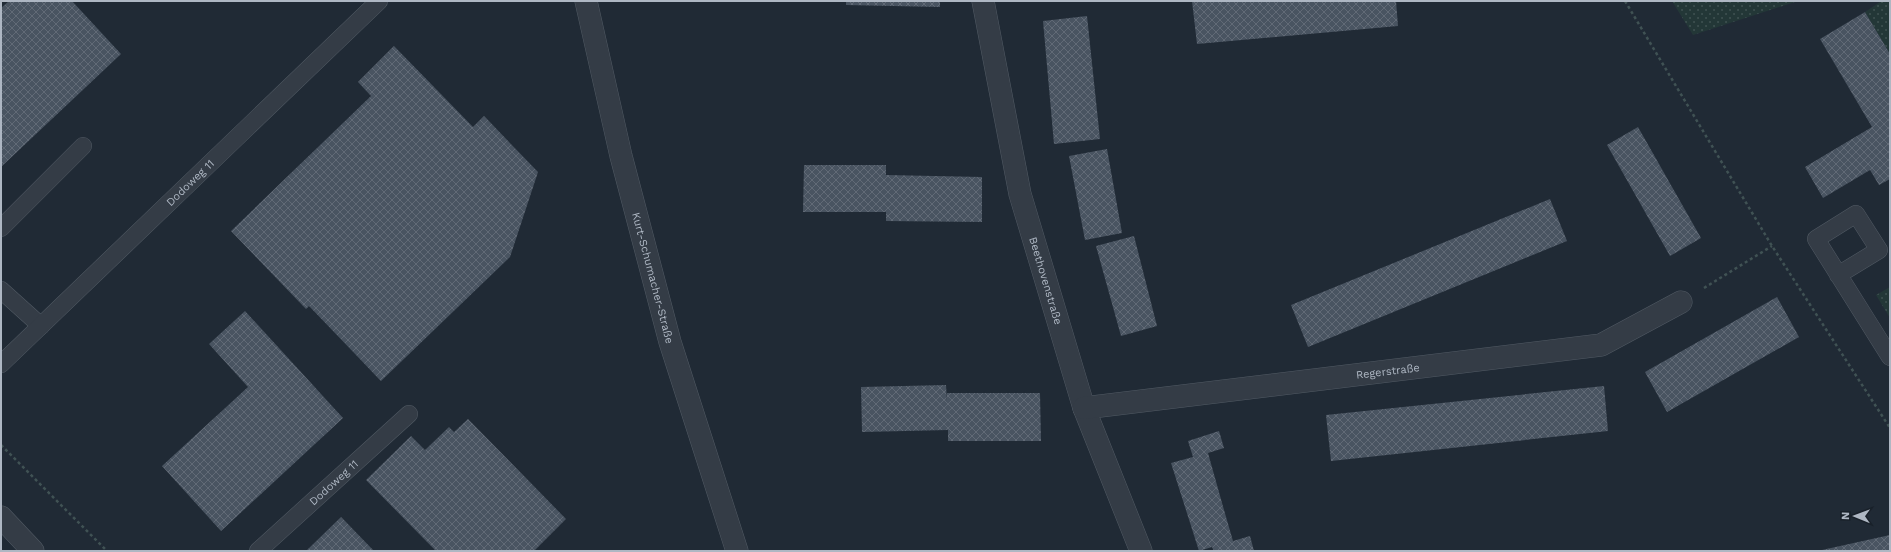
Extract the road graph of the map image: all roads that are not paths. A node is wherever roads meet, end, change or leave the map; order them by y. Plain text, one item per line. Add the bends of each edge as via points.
1 (379, 1) edge
2 (586, 1) edge
3 (983, 1) edge
4 (82, 146) dead end
5 (1, 228) edge
6 (1838, 275) dead end
7 (1, 290) edge
8 (1681, 302) road end
9 (41, 326) junction
10 (1890, 357) edge
11 (1, 364) edge
12 (1084, 408) junction
13 (409, 414) dead end
14 (1, 517) edge
15 (33, 551) edge
16 (258, 551) edge
17 (737, 551) edge
18 (1141, 551) edge

1 - 9 lane, Dodoweg 11
2 - 17 street, Kurt-Schumacher-Straße via 621,156 670,342
3 - 12 street, Beethovenstraße via 1020,194
4 - 5 lane
6 - 10 lane
7 - 9 lane
8 - 12 street, Regerstraße via 1601,345
9 - 11 lane, Dodoweg 11
12 - 18 street, Beethovenstraße
13 - 16 lane, Dodoweg 11
14 - 15 street

